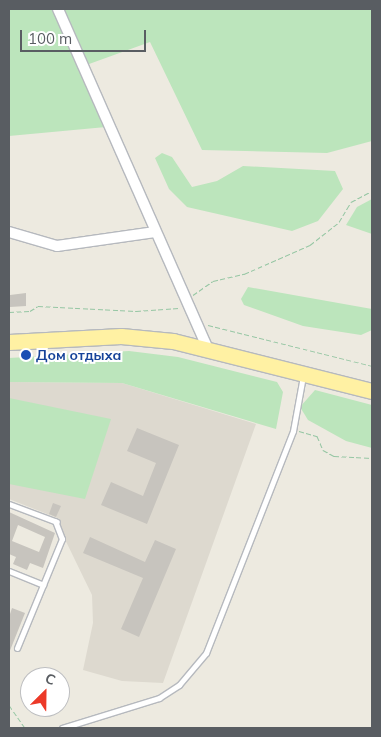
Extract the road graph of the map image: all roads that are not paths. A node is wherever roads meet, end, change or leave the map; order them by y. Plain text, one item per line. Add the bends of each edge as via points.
1 (58, 9) edge
2 (9, 232) edge
3 (155, 232) junction
4 (9, 342) edge
5 (207, 347) junction
6 (304, 373) junction
7 (372, 391) edge
8 (9, 504) edge
9 (9, 571) edge
10 (43, 585) junction
11 (18, 648) dead end
12 (62, 728) edge

1 - 3 street via 135,175
2 - 3 street via 57,246
3 - 5 street
4 - 5 main road via 121,336
5 - 6 main road
6 - 7 main road
6 - 12 lane via 293,431 214,637 193,671 159,698
8 - 10 lane via 57,522 62,539
9 - 10 lane
10 - 11 lane

